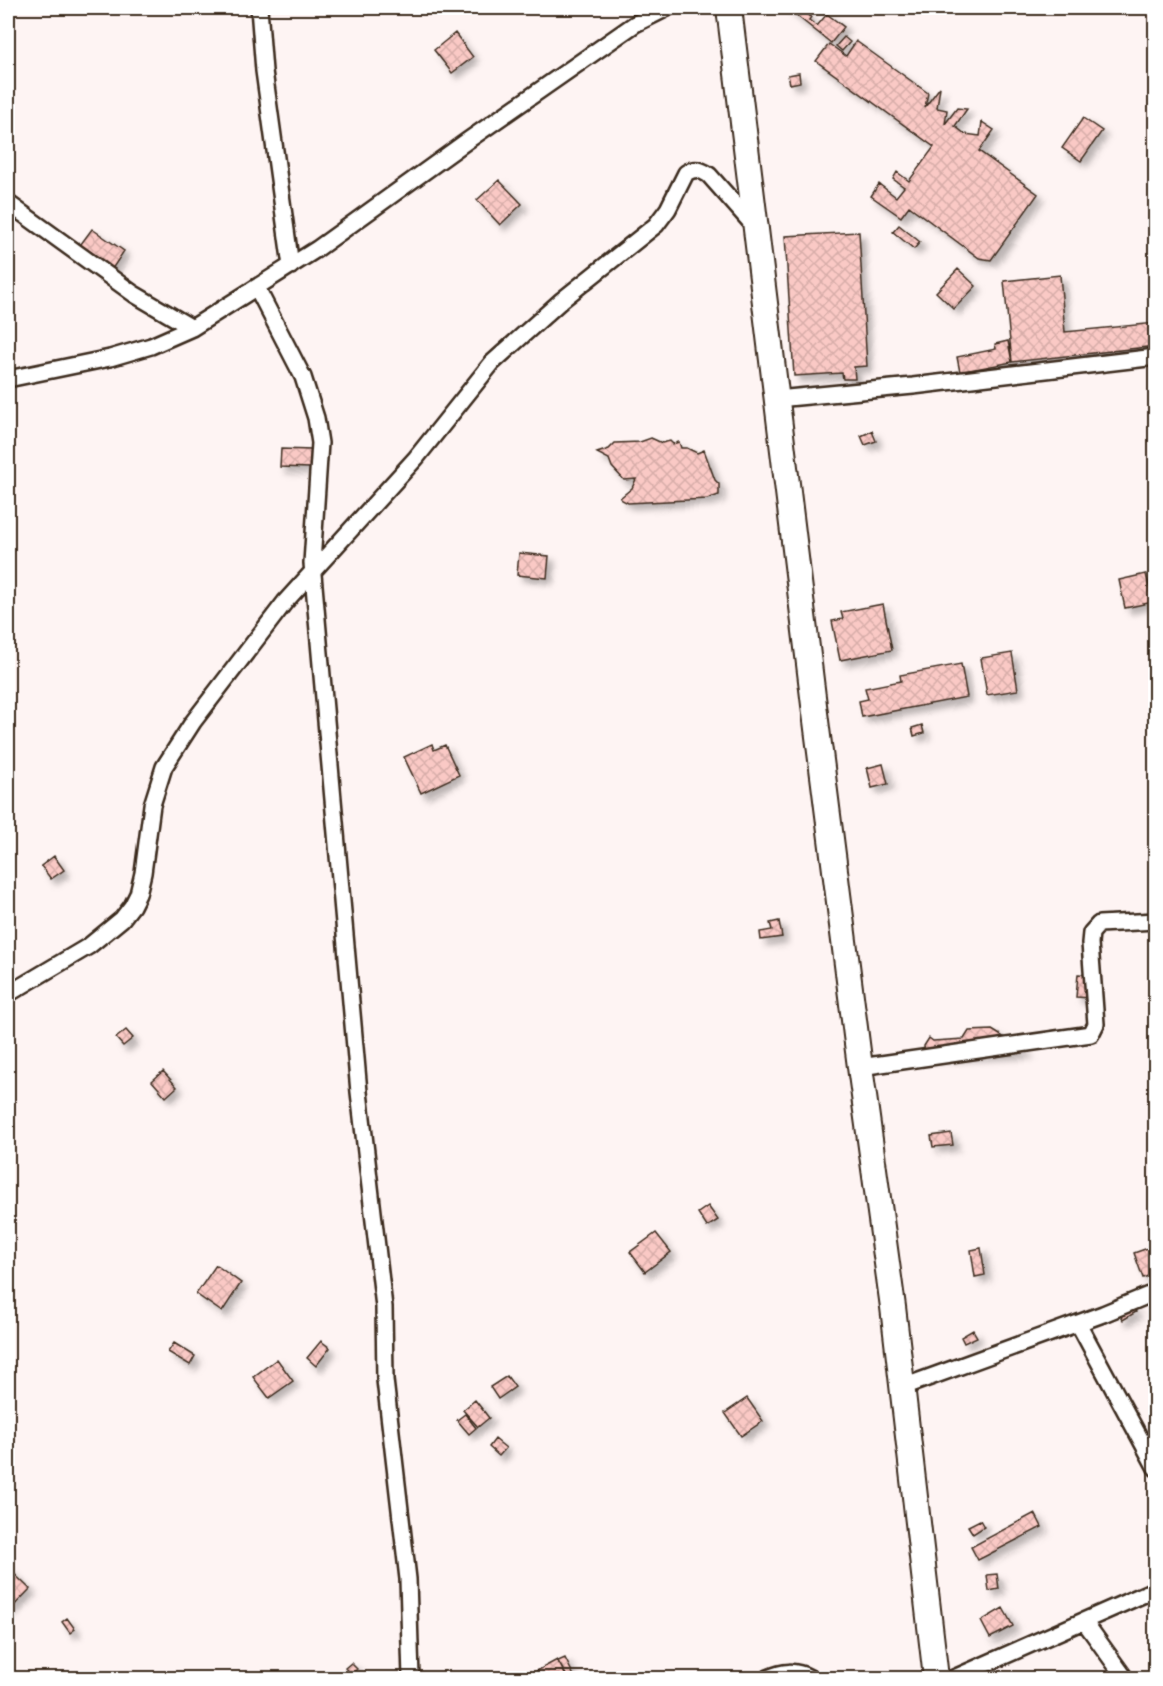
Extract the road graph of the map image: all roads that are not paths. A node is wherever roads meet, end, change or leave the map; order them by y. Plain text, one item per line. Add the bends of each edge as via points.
1 (259, 8) edge
2 (667, 8) edge
3 (729, 8) edge
4 (8, 203) edge
5 (757, 230) junction
6 (291, 266) junction
7 (257, 288) junction
8 (192, 328) junction
9 (1155, 357) edge
10 (8, 379) edge
11 (777, 399) junction
12 (313, 571) junction
13 (1155, 921) edge
14 (8, 994) edge
15 (860, 1067) junction
16 (1155, 1292) edge
17 (1078, 1323) junction
18 (903, 1387) junction
19 (1155, 1468) edge
20 (1155, 1589) edge
21 (1084, 1621) junction
22 (411, 1678) edge
23 (768, 1678) edge
24 (810, 1678) edge
25 (936, 1678) edge
26 (954, 1678) edge
27 (1125, 1678) edge

1 - 6 street
2 - 6 street via 635,24
3 - 5 main road
4 - 8 street via 134,294
5 - 11 main road
5 - 12 street via 709,175 697,169 686,173 656,225 499,355 416,458
6 - 7 street
7 - 8 street
7 - 12 street via 303,377 316,418 320,443
8 - 10 street via 110,358
9 - 11 street
11 - 15 main road
12 - 14 street via 193,723 164,767 152,805 143,873 132,906 89,946
12 - 22 street via 359,1092 383,1295 385,1380 408,1579
13 - 15 street via 1094,927 1090,943 1096,1024 1091,1034
15 - 18 main road
16 - 17 street
17 - 18 street
17 - 19 street
18 - 25 main road
20 - 21 street
21 - 26 street
21 - 27 street
23 - 24 street via 792,1672

